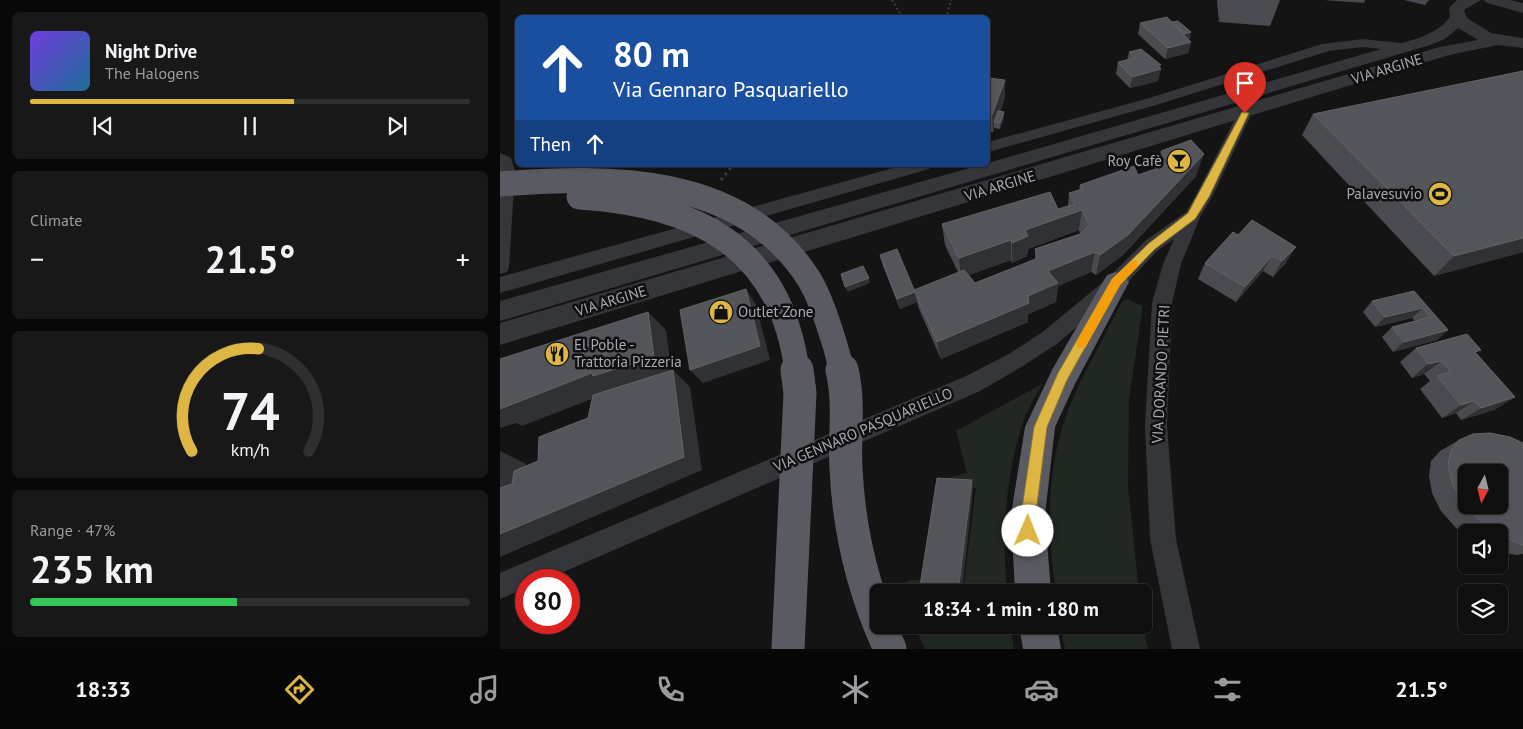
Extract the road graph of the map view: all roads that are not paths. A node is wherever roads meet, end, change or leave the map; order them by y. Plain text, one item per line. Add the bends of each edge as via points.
1 (1473, 0) edge
2 (1495, 0) edge
3 (1523, 0) edge
4 (1456, 8) edge
5 (1523, 8) edge
6 (1500, 40) junction
7 (1523, 43) edge
8 (1400, 47) junction
9 (1523, 49) edge
10 (1245, 113) junction
11 (990, 146) edge
12 (500, 158) edge
13 (916, 167) edge
14 (500, 184) edge
15 (500, 201) edge
16 (1192, 216) junction
17 (500, 268) edge
18 (1116, 282) junction
19 (500, 285) edge
20 (500, 311) edge
21 (500, 334) edge
22 (1032, 584) edge
23 (500, 586) edge
24 (1040, 634) edge
25 (788, 649) edge
26 (890, 649) edge
27 (1042, 649) edge
28 (1186, 649) edge

1 - 4 street, VIA ARGINE
2 - 3 street
2 - 5 street
4 - 6 street via 1474,31
4 - 8 street, VIA ARGINE via 1446,32
6 - 7 street
6 - 9 street
6 - 10 street, VIA ARGINE via 1446,51
8 - 11 street, VIA ARGINE via 1363,43 1327,47 1152,102
8 - 20 street, VIA ARGINE
10 - 16 street, VIA DORANDO PIETRI
10 - 21 street, VIA ARGINE
12 - 17 street via 505,162 507,171
13 - 19 street
14 - 26 highway, bridge via 592,180 678,189 731,208 757,223 784,247 809,278 831,330 846,394 846,474 855,535 877,623
15 - 25 highway, bridge via 594,197 661,208 724,237 762,273 788,325 800,393
16 - 18 street, VIA GENNARO PASQUARIELLO via 1151,246
16 - 28 street, VIA DORANDO PIETRI via 1172,264 1162,303 1156,426 1163,539
18 - 22 highway via 1063,377 1040,427 1028,515
18 - 23 street, VIA GENNARO PASQUARIELLO via 1051,337 972,384
24 - 27 highway

